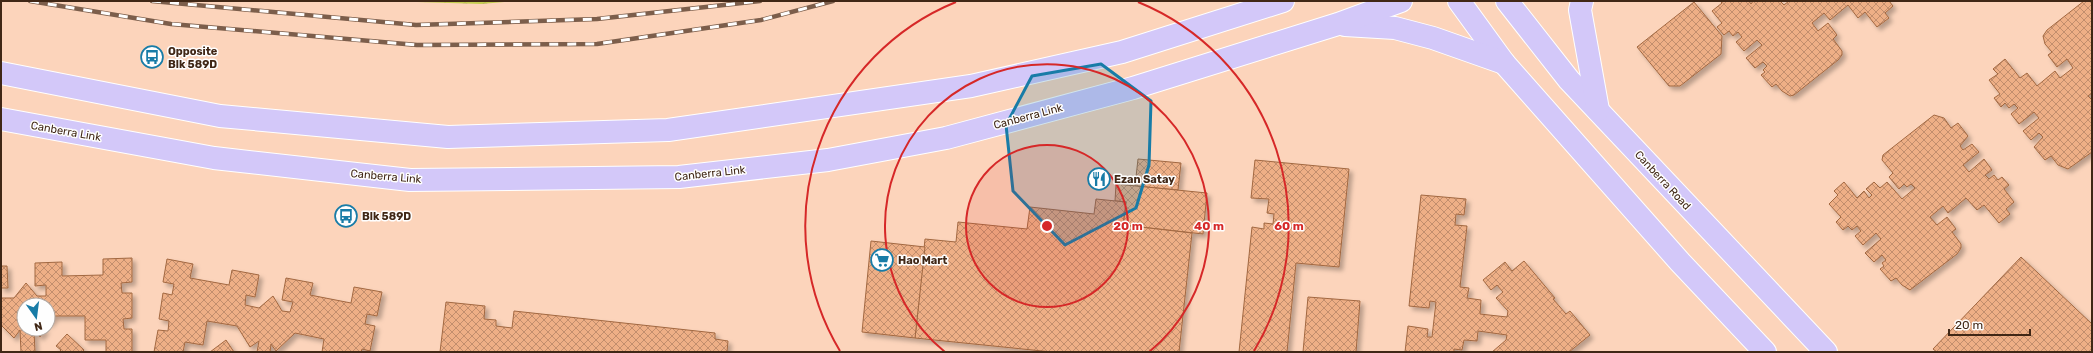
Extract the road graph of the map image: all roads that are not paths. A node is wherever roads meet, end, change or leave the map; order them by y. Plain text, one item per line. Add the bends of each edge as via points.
1 (1283, 1) edge
2 (1401, 1) edge
3 (1459, 1) edge
4 (1507, 1) edge
5 (1582, 1) edge
6 (1247, 8) edge
7 (1338, 24) junction
8 (1504, 63) junction
9 (1, 73) edge
10 (1598, 110) junction
11 (1, 119) edge
12 (1765, 352) edge
13 (1826, 352) edge

1 - 6 main road
2 - 7 main road, Canberra Link
3 - 8 main road
4 - 10 main road, Canberra Road via 1569,80
5 - 10 main road via 1580,10
6 - 9 main road via 1122,52 971,86 668,130 448,137 220,116
7 - 8 main road via 1395,28 1433,38
7 - 11 main road, Canberra Link via 1133,88 946,138 828,160 679,177 410,180 214,158
8 - 12 main road via 1680,262
10 - 13 main road, Canberra Road

